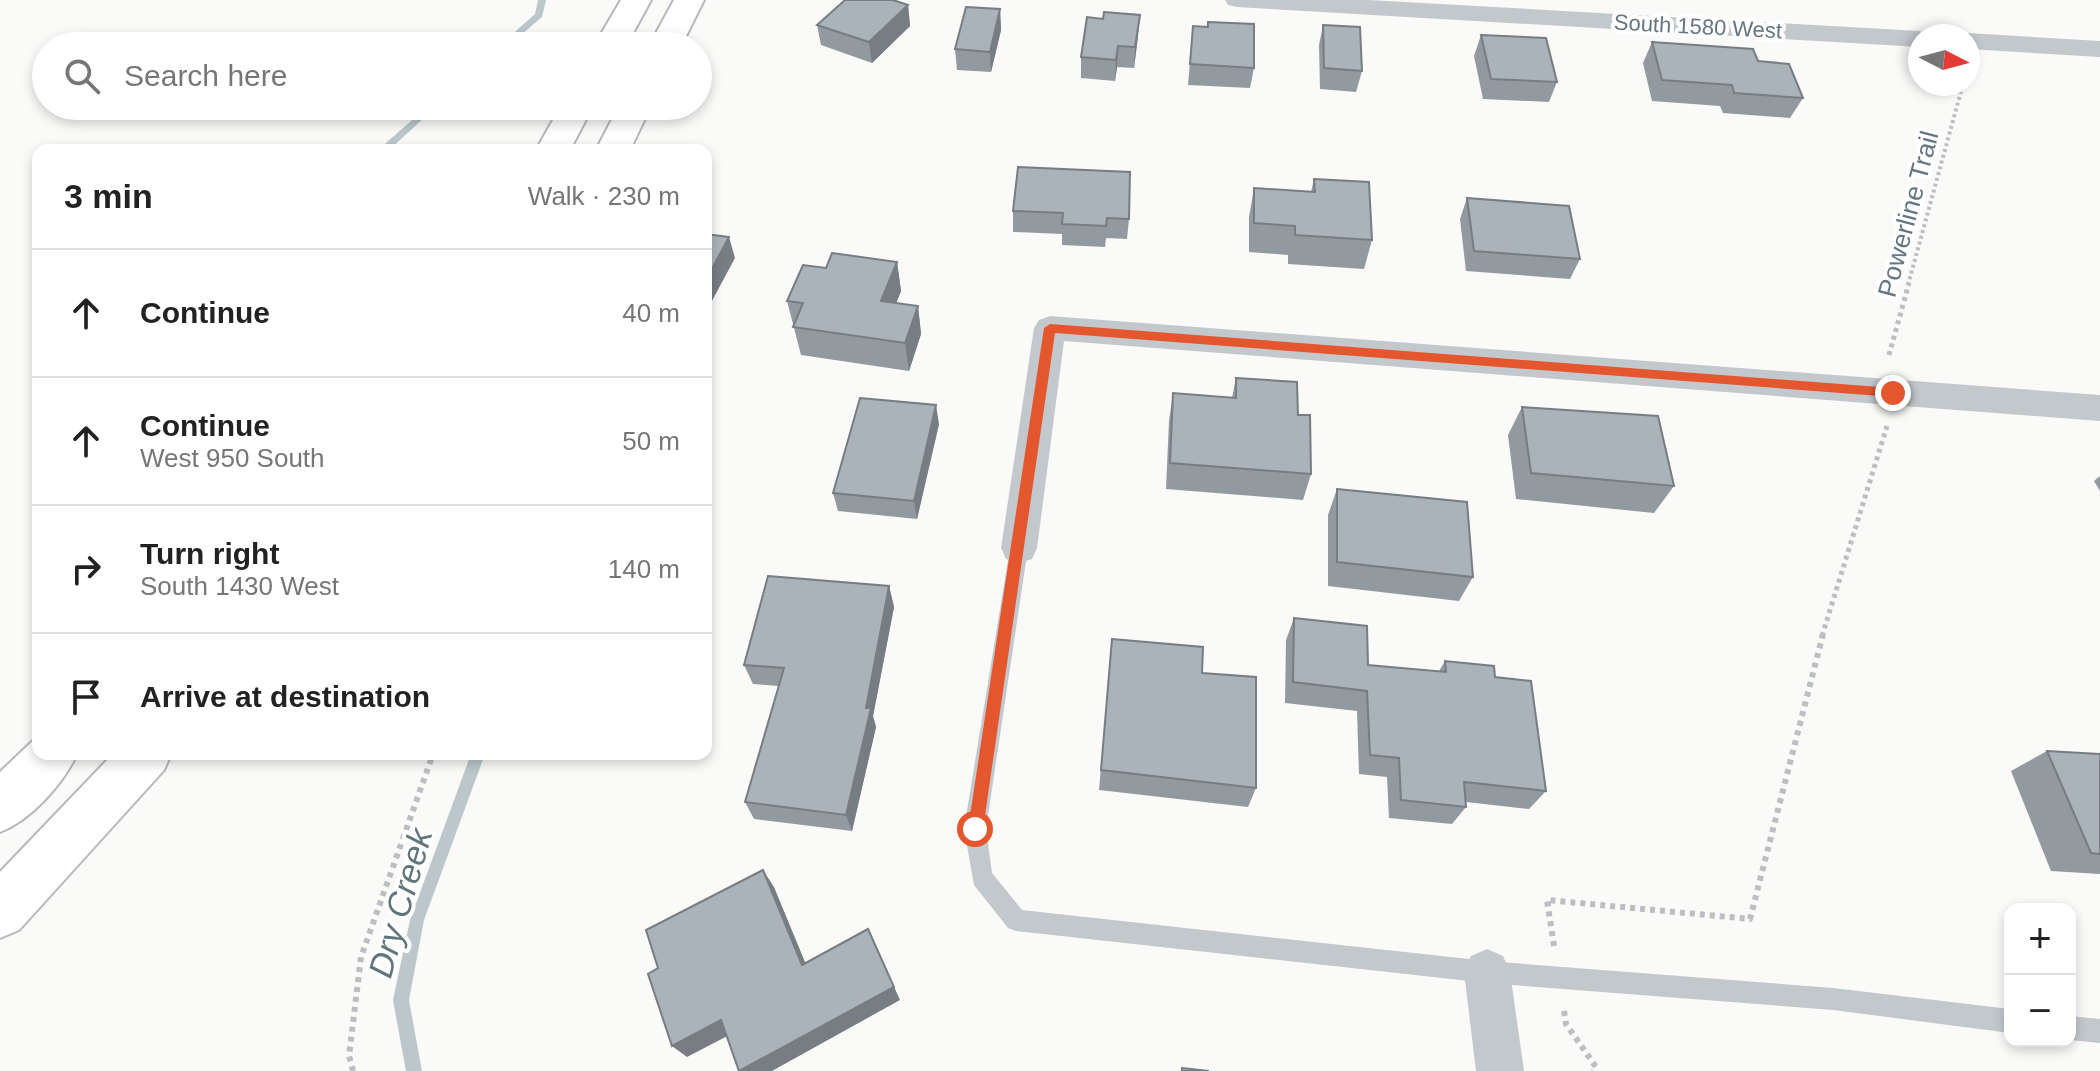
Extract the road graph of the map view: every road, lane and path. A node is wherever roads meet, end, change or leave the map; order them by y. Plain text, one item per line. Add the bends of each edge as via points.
1 (636, 0) edge
2 (689, 0) edge
3 (1237, 0) edge
4 (618, 32) edge
5 (672, 32) edge
6 (1908, 38) edge
7 (1980, 42) edge
8 (2100, 49) edge
9 (1960, 96) edge
10 (569, 120) edge
11 (628, 120) edge
12 (556, 144) edge
13 (616, 144) edge
14 (1891, 355) dead end
15 (2100, 408) edge
16 (1888, 425) dead end
17 (1019, 548) joint
18 (46, 760) edge
19 (140, 760) edge
20 (431, 760) edge
21 (0, 808) edge
22 (0, 911) edge
23 (1552, 932) dead end
24 (1487, 972) junction
25 (2004, 1020) edge
26 (1566, 1024) dead end
27 (2076, 1029) edge
28 (2100, 1031) edge
29 (353, 1071) edge
30 (1500, 1071) edge
31 (1593, 1071) edge

1 - 4 highway
2 - 5 highway
3 - 6 street, South 1580 West
7 - 8 street
9 - 14 path, Powerline Trail
10 - 12 highway
11 - 13 highway
15 - 17 street via 1050,328
16 - 23 path via 1822,637 1750,919 1547,900
17 - 24 lane via 975,829 982,877 1016,920
18 - 21 highway
19 - 22 highway
20 - 29 path via 361,957 349,1056
24 - 25 lane via 1833,999
24 - 30 street
26 - 31 path via 1596,1067
27 - 28 lane

